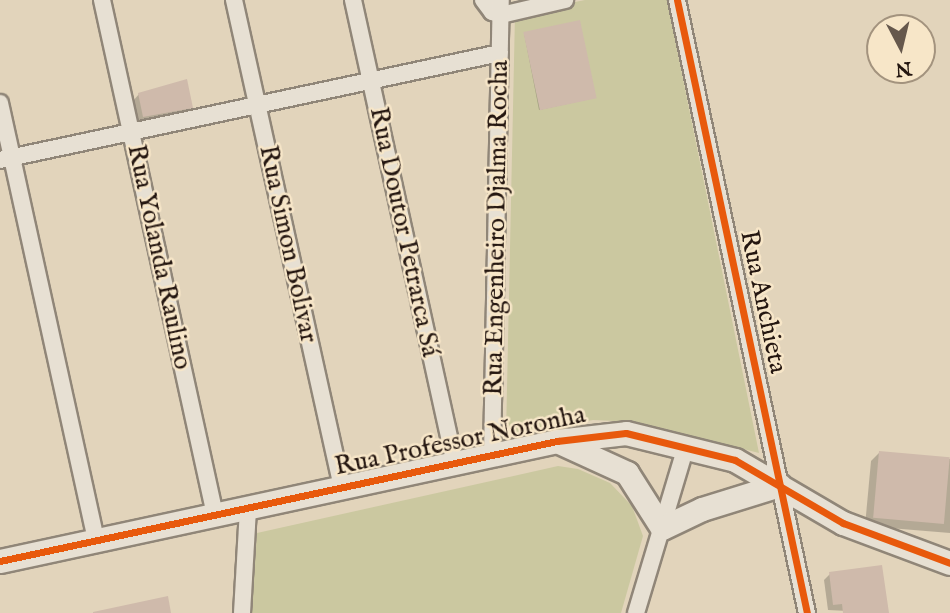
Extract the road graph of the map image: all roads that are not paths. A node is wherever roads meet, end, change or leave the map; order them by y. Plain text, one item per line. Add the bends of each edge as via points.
1 (102, 0) edge
2 (234, 0) edge
3 (354, 0) edge
4 (483, 0) edge
5 (565, 0) edge
6 (677, 0) edge
7 (501, 8) edge
8 (500, 53) junction
9 (371, 81) junction
10 (0, 103) edge
11 (257, 106) junction
12 (132, 134) junction
13 (6, 159) edge
14 (557, 441) junction
15 (686, 446) junction
16 (492, 456) junction
17 (454, 465) junction
18 (779, 485) junction
19 (342, 488) junction
20 (248, 508) junction
21 (215, 515) junction
22 (662, 528) junction
23 (96, 540) junction
24 (0, 561) edge
25 (950, 563) edge
26 (242, 613) edge
27 (636, 613) edge
28 (807, 613) edge

1 - 12 street, Rua Yolanda Raulino
2 - 11 street, Rua Simon Bolivar
3 - 9 street, Rua Doutor Petrarca Sá
4 - 7 street via 492,12
5 - 7 street
6 - 18 street, Rua Anchieta
7 - 8 street, Rua Engenheiro Djalma Rocha
8 - 9 street
8 - 16 street, Rua Engenheiro Djalma Rocha
9 - 11 street
9 - 17 street, Rua Doutor Petrarca Sá
10 - 13 street
11 - 12 street
11 - 19 street, Rua Simon Bolivar
12 - 13 street
12 - 21 street, Rua Yolanda Raulino
13 - 23 street
14 - 15 street, Rua Professor Noronha via 626,433
14 - 16 street, Rua Professor Noronha
14 - 22 street via 626,473
15 - 18 street, Rua Professor Noronha via 735,460
15 - 22 street
16 - 17 street, Rua Professor Noronha
17 - 19 street, Rua Professor Noronha
18 - 22 street via 702,509
18 - 25 street, Rua Professor Noronha via 843,523
18 - 28 street, Rua Anchieta
19 - 20 street, Rua Professor Noronha
20 - 21 street, Rua Professor Noronha
20 - 26 street
21 - 23 street, Rua Professor Noronha
22 - 27 street
23 - 24 street, Rua Professor Noronha

